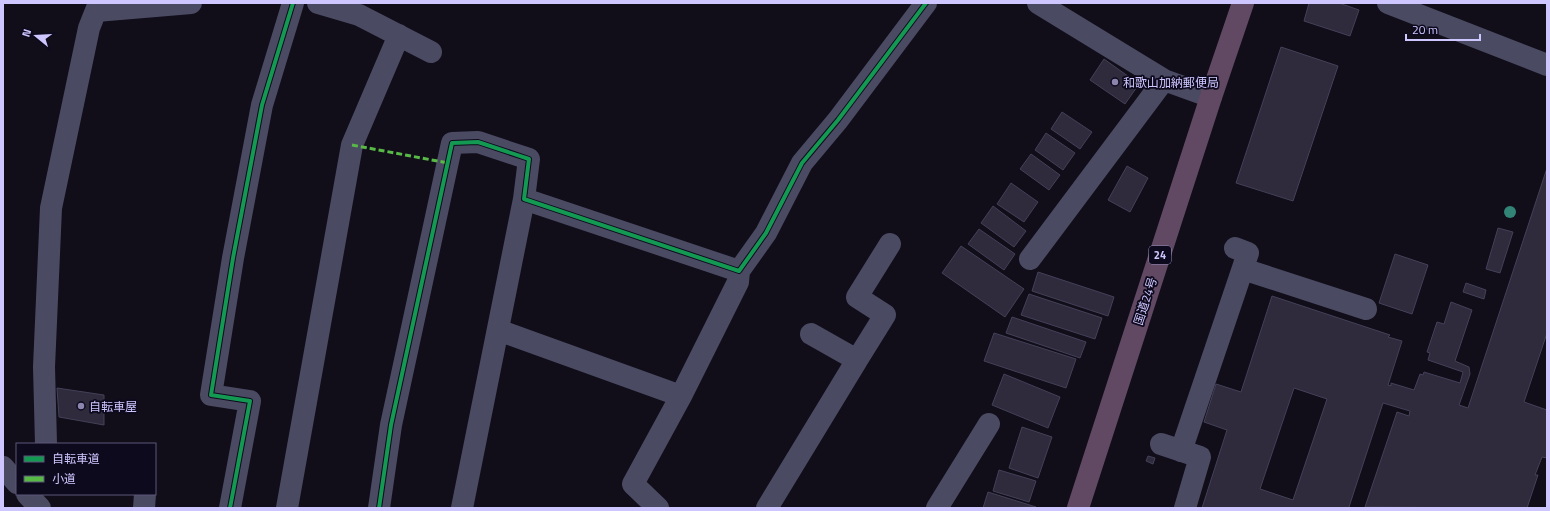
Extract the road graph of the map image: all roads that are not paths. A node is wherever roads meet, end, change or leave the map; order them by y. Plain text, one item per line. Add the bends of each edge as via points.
1 (191, 3) edge
2 (293, 3) edge
3 (318, 3) edge
4 (926, 3) edge
5 (1038, 3) edge
6 (1243, 3) edge
7 (1388, 3) edge
8 (97, 7) edge
9 (364, 9) edge
10 (398, 35) junction
11 (431, 52) dead end
12 (1547, 66) edge
13 (1164, 80) junction
14 (1211, 97) junction
15 (524, 199) junction
16 (890, 244) dead end
17 (1235, 248) dead end
18 (1030, 259) dead end
19 (1243, 269) junction
20 (739, 271) junction
21 (1366, 309) dead end
22 (498, 330) junction
23 (811, 334) dead end
24 (857, 360) junction
25 (680, 396) junction
26 (989, 424) dead end
27 (46, 443) edge
28 (1160, 444) dead end
29 (1181, 451) junction
30 (3, 467) edge
31 (16, 482) edge
32 (28, 495) edge
33 (47, 495) edge
34 (145, 495) edge
35 (40, 508) edge
36 (47, 508) edge
37 (144, 508) edge
38 (230, 508) edge
39 (287, 508) edge
40 (379, 508) edge
41 (462, 508) edge
42 (658, 508) edge
43 (766, 508) edge
44 (937, 508) edge
45 (1078, 508) edge
46 (1185, 508) edge

1 - 8 street
2 - 38 street via 262,105 233,258 211,395 250,401
3 - 9 street
4 - 20 street via 838,120 802,163 766,233
5 - 13 street
6 - 14 highway, 国道24号 / 24
7 - 12 street
8 - 27 street via 89,28 51,208 44,367
9 - 10 street
10 - 11 street
10 - 39 street via 352,145
13 - 14 street
13 - 18 street
14 - 45 highway, 国道24号 / 24
15 - 20 street
15 - 22 street
15 - 40 street via 529,159 478,142 452,143 391,425
16 - 24 street via 858,297 886,315
17 - 19 street via 1248,253
19 - 21 street
19 - 29 street
20 - 25 street via 738,282
22 - 25 street
22 - 41 street
23 - 24 street
24 - 43 street
25 - 42 street via 633,484
26 - 44 street
28 - 29 street
29 - 46 street via 1200,457
30 - 31 street
32 - 35 street
33 - 36 street
34 - 37 street

